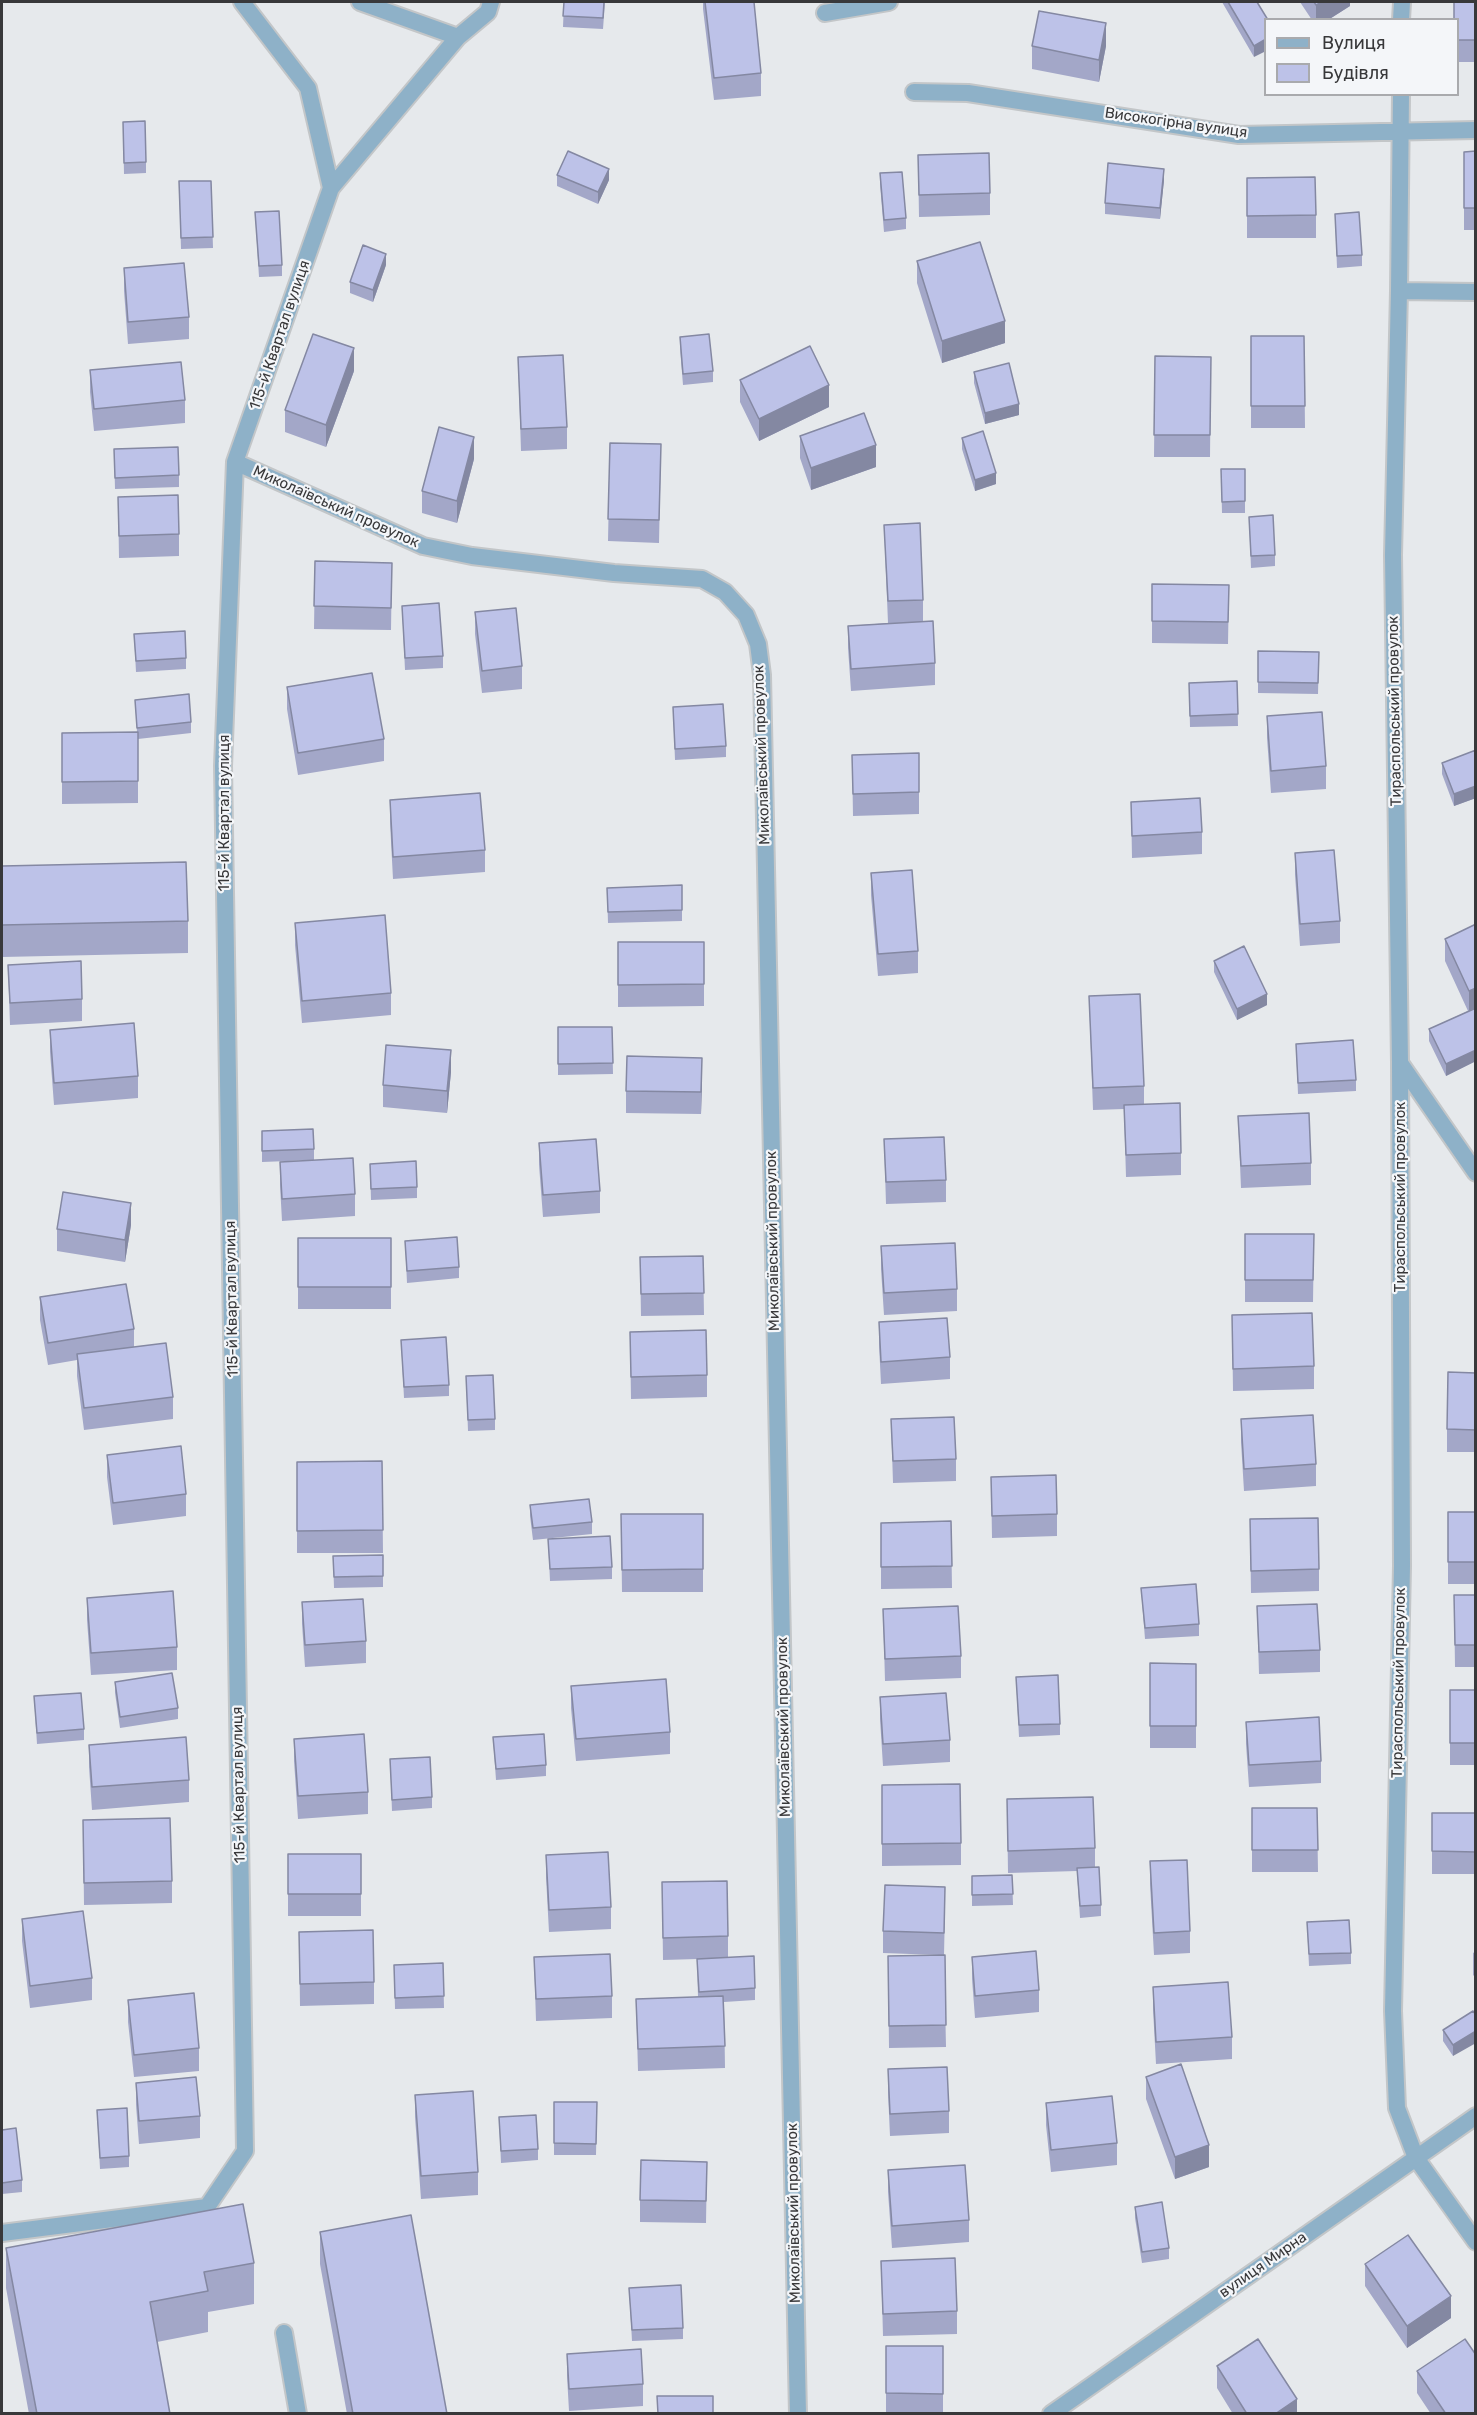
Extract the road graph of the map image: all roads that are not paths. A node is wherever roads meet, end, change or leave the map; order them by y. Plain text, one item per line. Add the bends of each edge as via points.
1 (242, 2) edge
2 (360, 2) edge
3 (491, 2) edge
4 (889, 2) edge
5 (1402, 2) edge
6 (825, 13) dead end
7 (1401, 18) edge
8 (458, 37) junction
9 (914, 92) dead end
10 (1401, 96) edge
11 (1400, 130) junction
12 (1476, 130) edge
13 (331, 188) junction
14 (1399, 291) junction
15 (1476, 292) edge
16 (235, 462) junction
17 (1400, 1063) junction
18 (1476, 1173) edge
19 (1476, 2116) edge
20 (1416, 2158) junction
21 (2, 2233) edge
22 (1476, 2242) edge
23 (284, 2333) dead end
24 (298, 2414) edge
25 (798, 2414) edge
26 (1051, 2414) edge

1 - 13 street via 308,88
2 - 8 street
3 - 8 street, 115-й Квартал вулиця via 489,12
4 - 6 street
5 - 7 street
8 - 13 street, 115-й Квартал вулиця
9 - 11 street, Високогірна вулиця via 968,93 1239,135
10 - 11 street, Тираспольський провулок
11 - 12 street, Високогірна вулиця
11 - 14 street, Тираспольський провулок
13 - 16 street, 115-й Квартал вулиця
14 - 15 street
14 - 17 street, Тираспольський провулок via 1393,555
16 - 21 street, 115-й Квартал вулиця via 223,766 245,2151 207,2207
16 - 25 street, Миколаївський провулок via 423,546 614,573 702,579 725,592 746,615 758,644
17 - 18 street
17 - 20 street, Тираспольський провулок via 1402,1566 1393,2011 1397,2108
19 - 20 street, вулиця Мирна
20 - 22 street, Тираспольський провулок
20 - 26 street, вулиця Мирна
23 - 24 street

